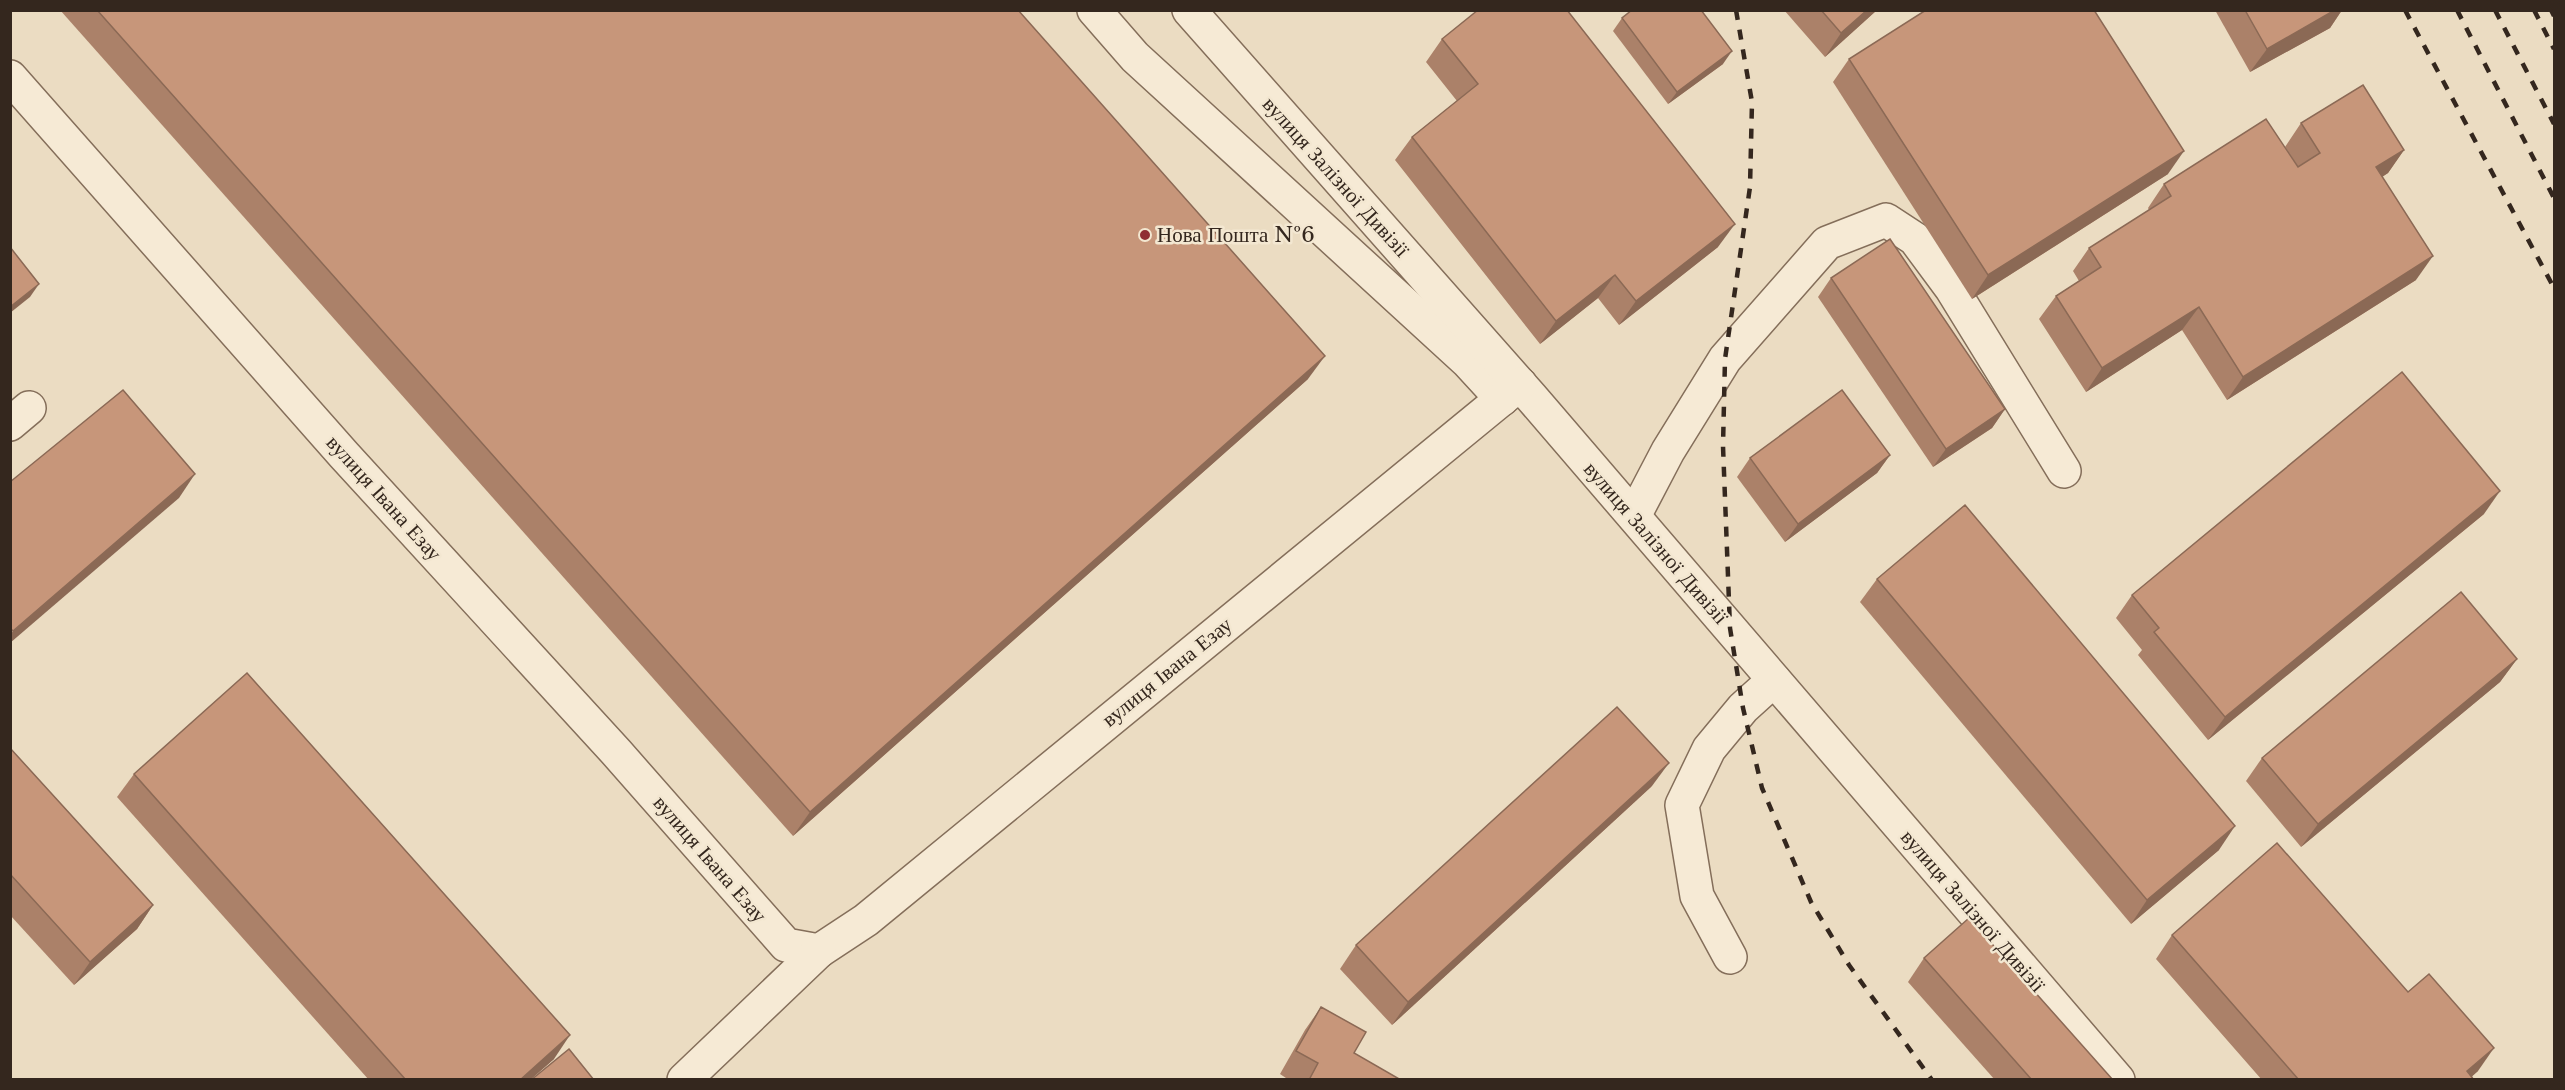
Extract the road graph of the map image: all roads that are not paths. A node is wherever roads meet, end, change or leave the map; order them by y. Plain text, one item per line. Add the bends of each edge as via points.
1 (1094, 10) edge
2 (1189, 10) edge
3 (10, 77) edge
4 (1510, 392) junction
5 (2064, 471) dead end
6 (1634, 516) junction
7 (1774, 680) junction
8 (819, 951) junction
9 (1730, 957) dead end
10 (684, 1080) edge
11 (2118, 1080) edge

1 - 4 street via 1135,57 1468,362
2 - 4 street, вулиця Залізної Дивізії
3 - 8 street, вулиця Івана Езау via 786,945
4 - 6 street, вулиця Залізної Дивізії
4 - 8 street, вулиця Івана Езау via 866,920
5 - 6 street via 1952,289 1916,239 1886,220 1827,243 1725,359
6 - 7 street, вулиця Залізної Дивізії
7 - 9 street via 1743,708 1709,749 1682,805 1697,896
7 - 11 street, вулиця Залізної Дивізії
8 - 10 street

